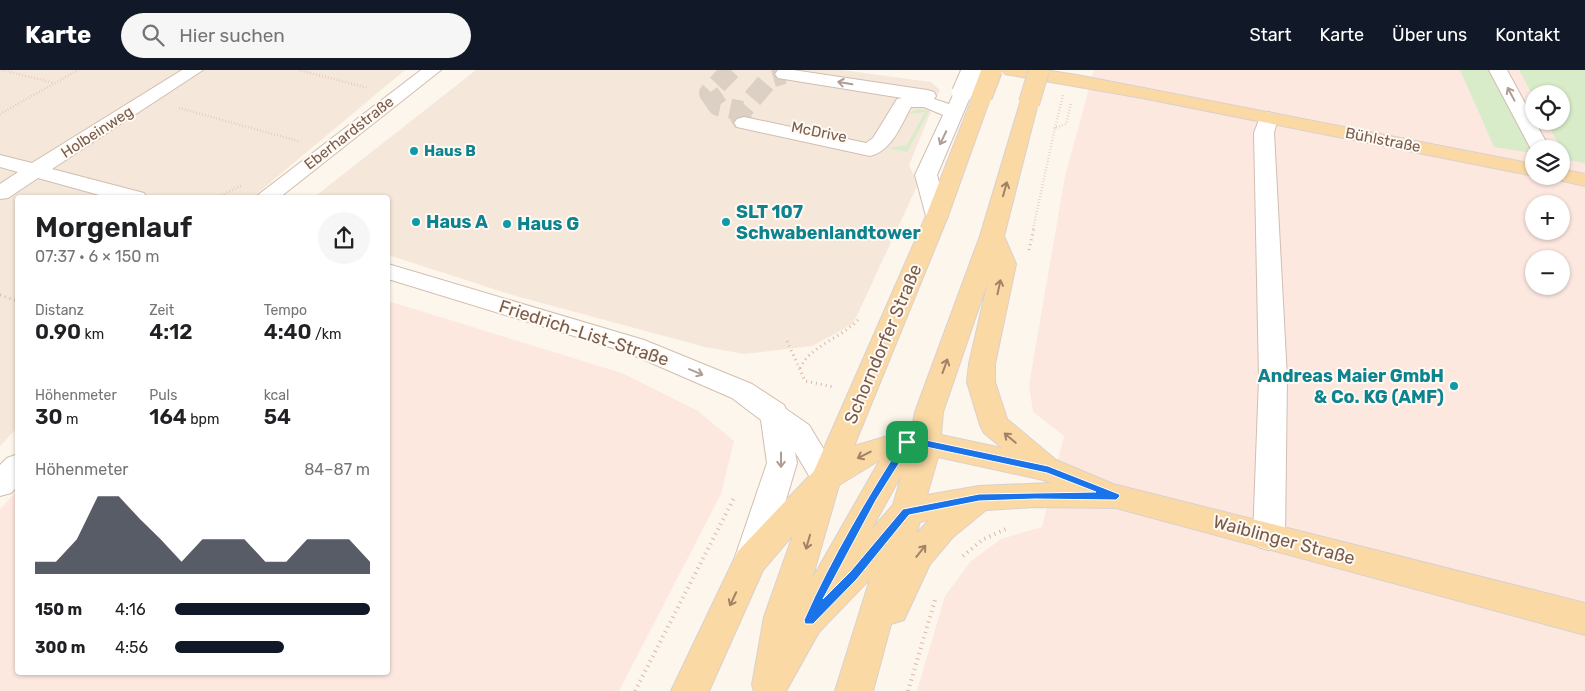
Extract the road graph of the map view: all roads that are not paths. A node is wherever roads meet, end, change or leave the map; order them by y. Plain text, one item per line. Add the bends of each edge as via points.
1 (194, 70) edge
2 (432, 70) edge
3 (958, 70) edge
4 (972, 70) edge
5 (992, 70) edge
6 (1011, 70) edge
7 (1039, 70) edge
8 (1498, 70) edge
9 (784, 74) dead end
10 (893, 91) junction
11 (972, 95) junction
12 (1232, 111) junction
13 (955, 114) junction
14 (1268, 118) junction
15 (1535, 140) edge
16 (0, 161) edge
17 (1525, 168) edge
18 (36, 171) junction
19 (1570, 177) edge
20 (1585, 180) edge
21 (0, 193) edge
22 (125, 195) edge
23 (269, 195) edge
24 (938, 216) junction
25 (992, 236) junction
26 (390, 272) edge
27 (774, 412) junction
28 (917, 443) junction
29 (15, 469) edge
30 (1048, 470) junction
31 (826, 478) junction
32 (0, 484) edge
33 (1116, 496) junction
34 (979, 498) junction
35 (906, 512) junction
36 (1269, 536) junction
37 (750, 561) junction
38 (1585, 619) edge
39 (809, 620) junction
40 (856, 682) edge
41 (769, 688) edge
42 (690, 691) edge

1 - 18 street, Holbeinweg
2 - 23 street, Eberhardstraße
3 - 12 main road, Bühlstraße via 1149,102
4 - 11 street, bridge
5 - 11 main road, Schorndorfer Straße, bridge
6 - 12 main road, Bühlstraße via 1156,94
25 -> 7 main road, Schorndorfer Straße, bridge
15 -> 8 street
10 -> 9 street
10 - 11 street via 944,99
10 - 13 street, McDrive via 861,139 747,119 870,150 881,142 904,103 940,106
11 - 13 street
11 - 24 main road, Schorndorfer Straße
12 - 14 main road, Bühlstraße
13 -> 24 street via 926,175
14 - 17 main road, Bühlstraße
14 - 36 street via 1264,133 1273,378
16 - 18 street
18 - 21 street, Holbeinweg
18 - 22 street
19 - 20 main road
24 - 31 main road, Schorndorfer Straße
28 -> 25 main road, Schorndorfer Straße
30 -> 25 main road via 994,425 981,382 1004,264
26 -> 27 street, Friedrich-List-Straße via 635,346 742,391
27 - 31 street, Friedrich-List-Straße via 799,433
27 -> 37 street via 782,463
28 - 30 main road
28 -> 31 main road via 868,452
28 - 35 main road, Schorndorfer Straße
28 - 39 main road, Schorndorfer Straße via 873,497
29 - 32 street
30 - 33 main road
31 - 37 main road, Schorndorfer Straße
31 -> 41 main road, Schorndorfer Straße via 806,548 781,616
33 - 34 main road, Waiblinger Straße
33 - 36 main road, Waiblinger Straße
34 - 35 main road, Waiblinger Straße
40 -> 34 main road via 918,554 942,528
35 - 39 main road via 853,576
35 - 40 main road, Schorndorfer Straße
36 - 38 main road, Waiblinger Straße
37 -> 42 main road, Schorndorfer Straße
39 - 41 main road, Schorndorfer Straße

